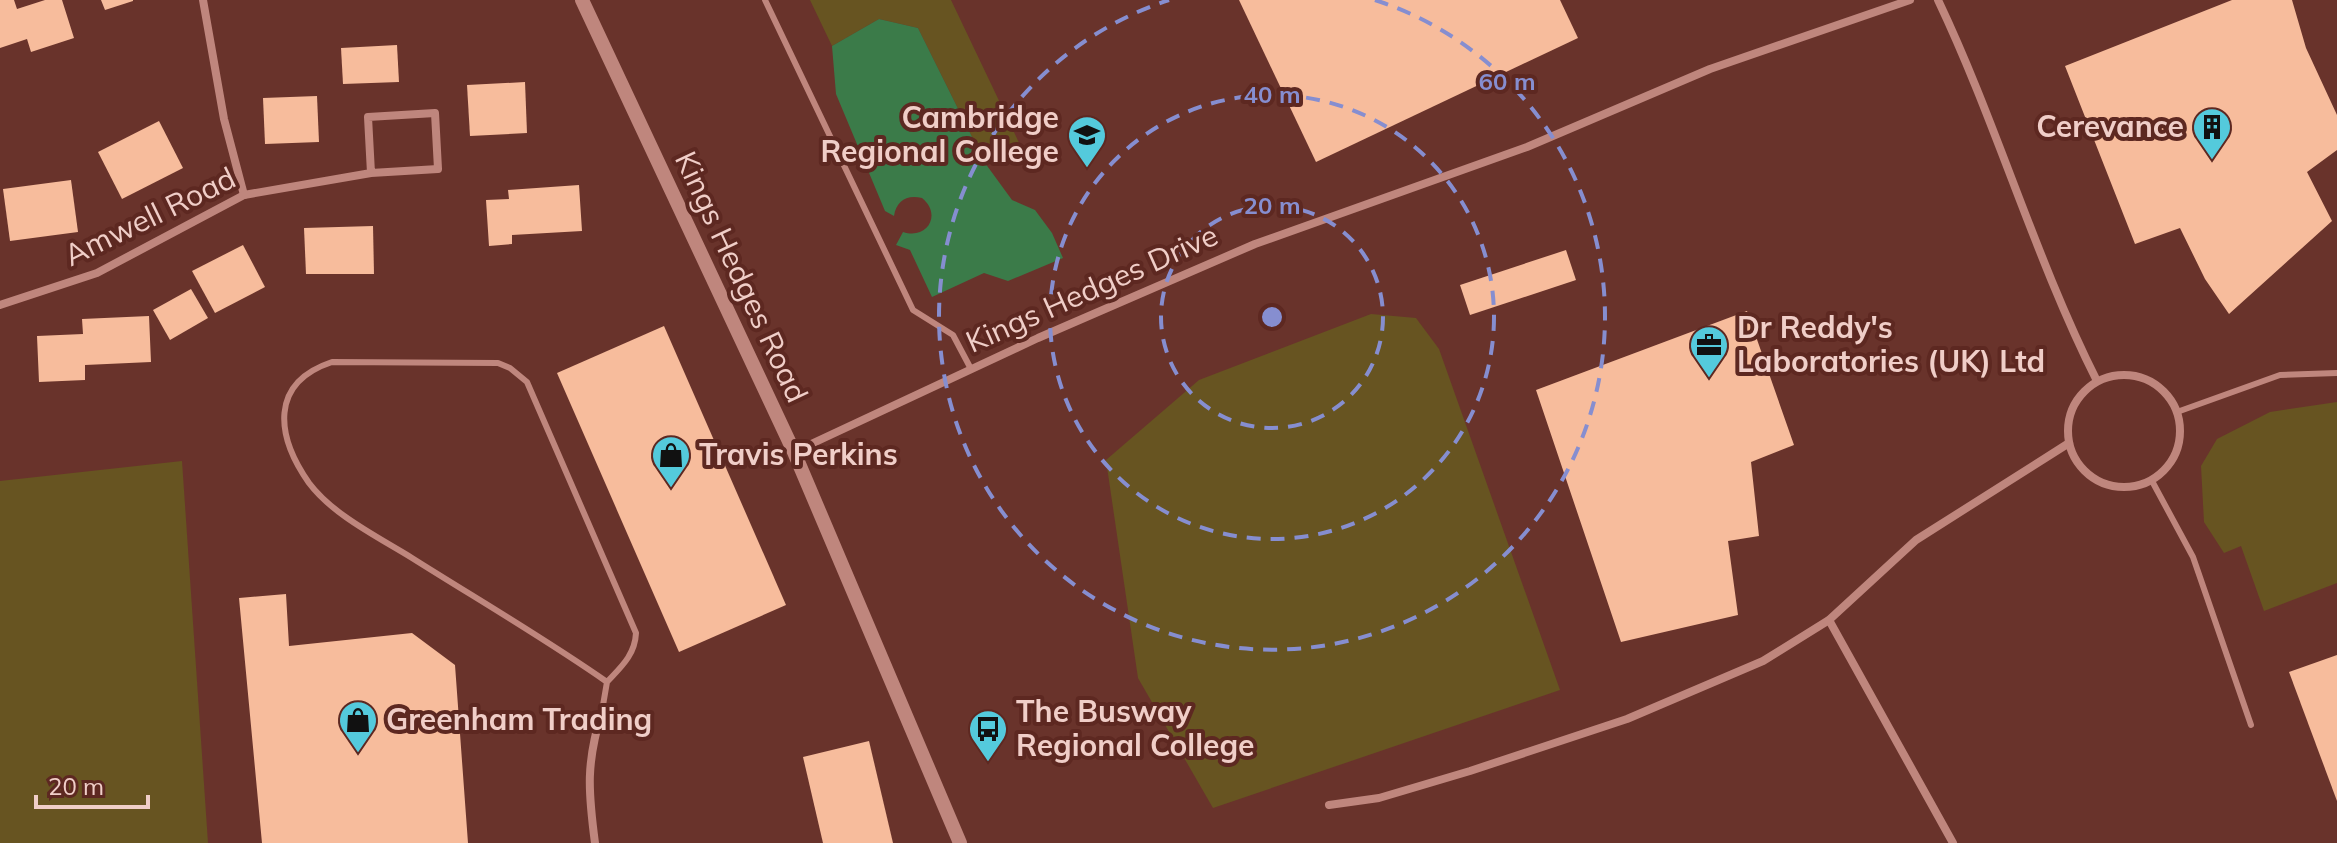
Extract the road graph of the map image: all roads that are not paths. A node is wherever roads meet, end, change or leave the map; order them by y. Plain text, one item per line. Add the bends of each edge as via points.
1 (203, 0) edge
2 (582, 0) edge
3 (765, 0) edge
4 (1910, 0) edge
5 (1938, 0) edge
6 (371, 173) junction
7 (244, 195) junction
8 (0, 305) edge
9 (971, 369) junction
10 (2337, 373) edge
11 (2097, 381) junction
12 (2177, 412) junction
13 (2069, 443) junction
14 (794, 452) junction
15 (2152, 481) junction
16 (1829, 620) junction
17 (607, 682) junction
18 (602, 711) joint
19 (2251, 725) dead end
20 (1329, 805) dead end
21 (595, 843) edge
22 (960, 843) edge
23 (1953, 843) edge

1 - 7 street
2 - 14 street, Kings Hedges Road
3 - 9 lane via 913,310 953,335
4 - 9 street, Kings Hedges Drive via 1710,69 1527,147 1255,244
5 - 11 street
6 - 6 street, Amwell Road via 368,117 435,113 438,169
6 - 7 street, Amwell Road
7 - 8 street, Amwell Road via 97,273
9 - 14 street, Kings Hedges Drive
10 - 12 lane via 2280,375
11 - 12 street via 2125,376 2152,383
11 - 13 street via 2072,407
12 - 15 street via 2180,427 2173,458
13 - 15 street via 2081,467 2101,483 2118,488
13 - 16 street via 1916,540
14 - 22 street, Kings Hedges Road
15 - 19 lane via 2193,557
16 - 20 street via 1763,661 1627,719 1379,798
16 - 23 street
17 - 17 lane via 371,533 310,483 281,420 285,402 310,369 332,362 479,361 510,368 527,382 636,633 627,660
17 - 18 lane
18 - 21 street via 589,752

